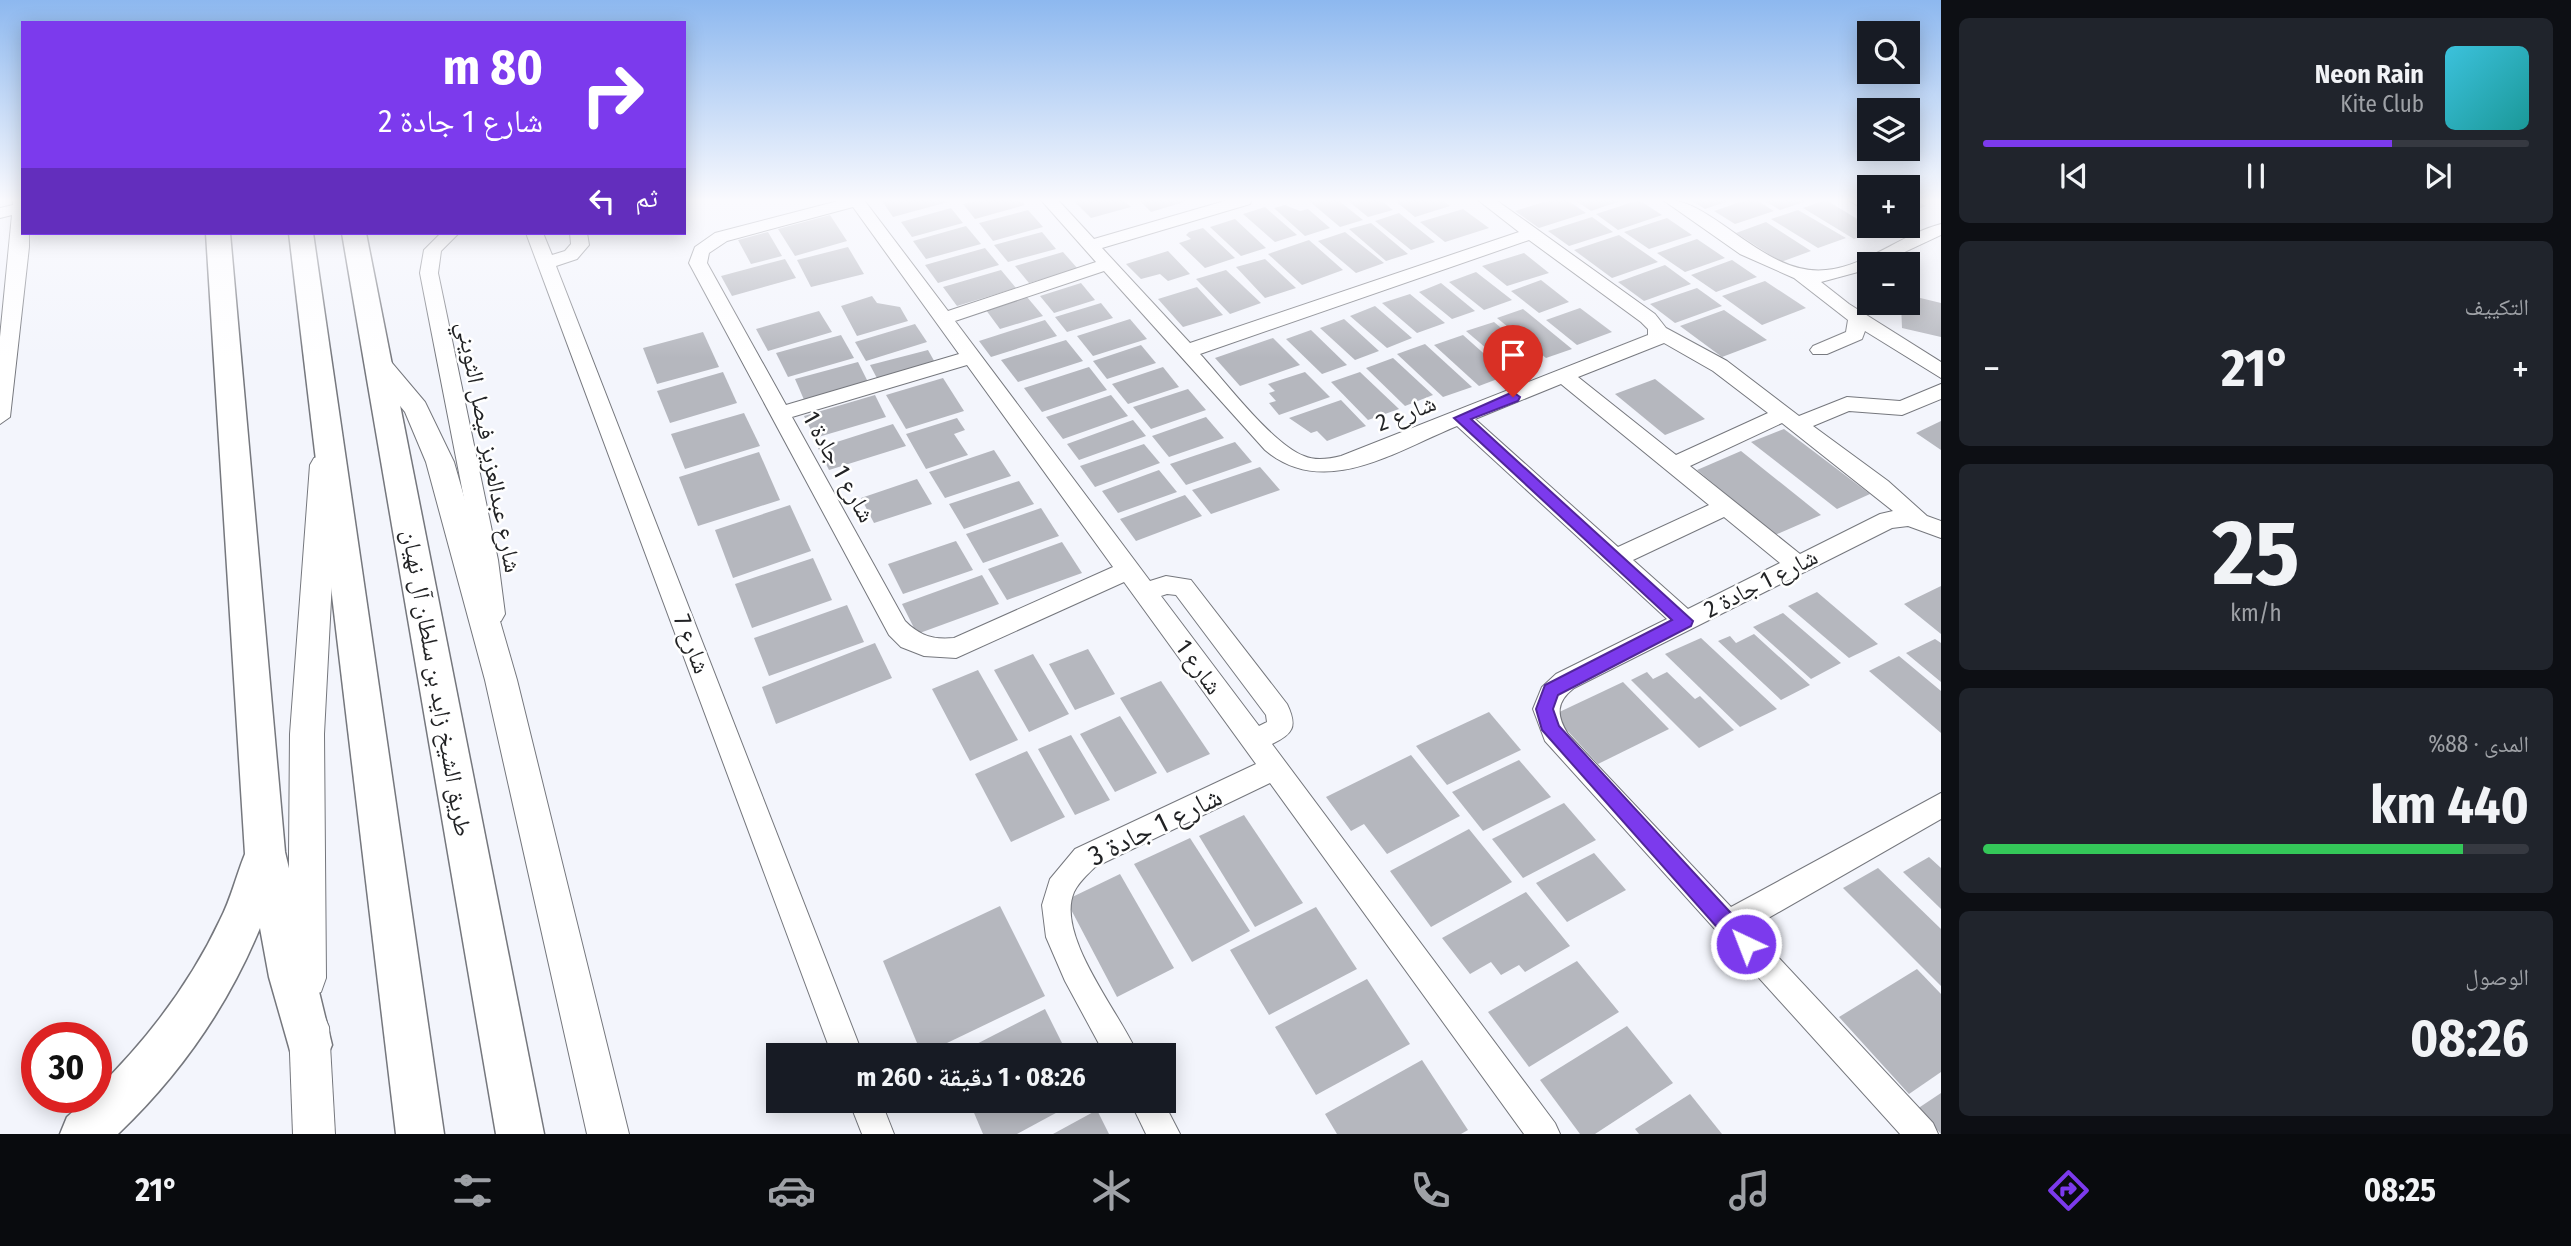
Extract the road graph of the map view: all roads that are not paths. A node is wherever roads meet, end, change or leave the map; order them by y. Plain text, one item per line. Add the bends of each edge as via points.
1 (12, 253) edge
2 (220, 253) edge
3 (304, 253) edge
4 (358, 253) edge
5 (432, 253) edge
6 (542, 253) edge
7 (573, 253) edge
8 (701, 253) edge
9 (895, 253) edge
10 (1097, 253) edge
11 (1474, 253) edge
12 (1559, 253) edge
13 (1755, 253) edge
14 (1884, 253) edge
15 (546, 263) junction
16 (1107, 264) junction
17 (1800, 274) junction
18 (8, 277) edge
19 (943, 318) junction
20 (1858, 318) junction
21 (1658, 332) junction
22 (1820, 350) dead end
23 (1188, 351) junction
24 (971, 357) junction
25 (378, 363) junction
26 (1941, 371) edge
27 (1565, 377) junction
28 (1941, 391) edge
29 (780, 414) junction
30 (0, 417) edge
31 (1461, 418) junction
32 (326, 419) junction
33 (1791, 419) junction
34 (1674, 465) junction
35 (1726, 507) junction
36 (1929, 525) edge
37 (1616, 558) junction
38 (1798, 565) junction
39 (1128, 570) junction
40 (1145, 593) junction
41 (1685, 621) junction
42 (501, 680) junction
43 (1254, 741) junction
44 (1274, 768) junction
45 (1941, 804) edge
46 (265, 852) junction
47 (1728, 925) junction
48 (843, 1043) edge
49 (1115, 1043) edge
50 (309, 1045) junction
51 (870, 1113) edge
52 (1153, 1113) edge
53 (84, 1134) edge
54 (314, 1134) edge
55 (420, 1134) edge
56 (520, 1134) edge
57 (608, 1134) edge
58 (878, 1134) edge
59 (1164, 1134) edge
60 (1544, 1134) edge
61 (1922, 1134) edge

1 - 18 street
2 - 46 highway
3 - 32 highway
4 - 25 highway, طريق الشيخ زايد بن سلطان آل نهيان
5 - 42 street, شارع عبدالعزيز فيصل الثويني via 429,273 486,560
6 - 15 street, شارع 7
7 - 15 street
8 - 29 street, شارع 1 جادة 1 via 700,269
9 - 19 street, شارع 1
10 - 16 street, شارع 2
11 - 23 street
12 - 21 street via 1641,312
13 - 17 street
14 - 17 street via 1837,274
15 - 48 street, شارع 7
16 - 19 street
16 - 23 street, شارع 2
17 - 20 street
18 - 30 street
19 - 24 street, شارع 1
20 - 22 street via 1855,335
20 - 26 street
21 - 27 street, شارع 2 via 1658,338 1649,344
21 - 33 street via 1711,360
23 - 31 street, شارع 2 via 1272,444 1301,465 1345,463
24 - 29 street
24 - 39 street, شارع 1
25 - 42 main road via 416,408 429,433
25 - 56 highway, طريق الشيخ زايد بن سلطان آل نهيان
27 - 31 street, شارع 2
27 - 34 street
28 - 33 lane via 1902,408 1847,404
29 - 39 street, شارع 1 جادة 1 via 897,628 915,644 936,650 969,644
31 - 37 street
32 - 50 main road via 306,771
32 - 55 highway
33 - 34 street
33 - 36 street
34 - 35 street
35 - 37 street
35 - 38 street
36 - 38 street, شارع 1 جادة 2 via 1901,517 1888,520
37 - 41 street
38 - 41 street, شارع 1 جادة 2
39 - 40 street, شارع 1
40 - 43 street, شارع 1
40 - 43 street via 1166,585 1183,587 1278,712 1280,728
41 - 47 street, شارع 1 جادة 2 via 1564,681 1552,690 1544,709 1559,742
42 - 57 main road
43 - 44 street, شارع 1
44 - 49 street, شارع 1 جادة 3 via 1086,858 1060,887 1057,928 1064,949
44 - 60 street, شارع 1
45 - 47 street
46 - 50 highway
46 - 53 highway via 245,915 210,984 158,1056
47 - 61 street, شارع 1 جادة 2
50 - 54 main road
51 - 58 street
52 - 59 street

